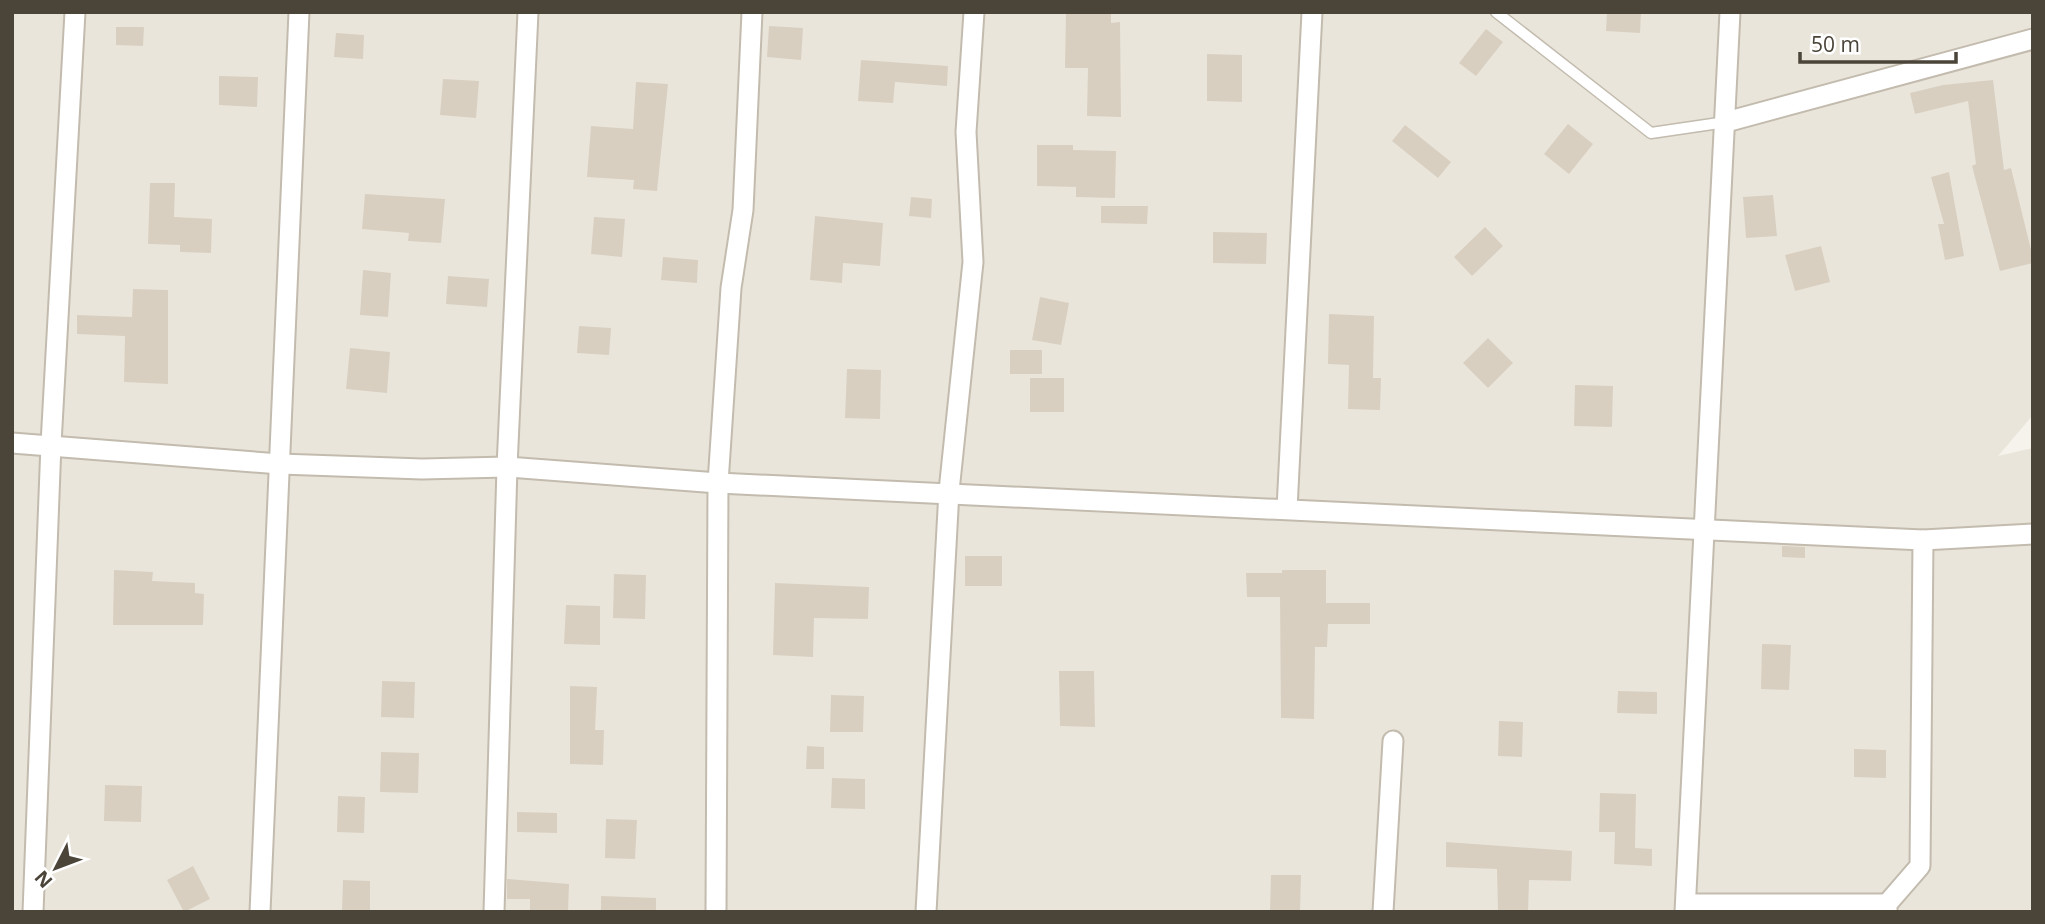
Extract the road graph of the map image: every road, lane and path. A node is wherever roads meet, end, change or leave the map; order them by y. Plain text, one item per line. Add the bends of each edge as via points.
1 (75, 12) edge
2 (299, 12) edge
3 (528, 12) edge
4 (752, 12) edge
5 (974, 12) edge
6 (1312, 12) edge
7 (1496, 12) edge
8 (1730, 12) edge
9 (2033, 39) edge
10 (1726, 122) junction
11 (12, 443) edge
12 (51, 444) junction
13 (280, 464) junction
14 (507, 467) junction
15 (719, 482) junction
16 (949, 491) junction
17 (1287, 509) junction
18 (1705, 527) junction
19 (2033, 534) edge
20 (1923, 540) junction
21 (1393, 741) dead end
22 (1686, 908) edge
23 (1887, 908) edge
24 (33, 912) edge
25 (260, 912) edge
26 (494, 912) edge
27 (716, 912) edge
28 (926, 912) edge
29 (1383, 912) edge

1 - 12 street
2 - 13 street
3 - 14 street
4 - 15 street via 743,210 731,289
5 - 16 street via 967,132 972,262
6 - 17 street
7 - 10 lane via 1651,133
8 - 10 street
9 - 10 street
10 - 18 street
11 - 12 street
12 - 13 street
12 - 24 street
13 - 14 street
13 - 25 street
14 - 15 street
14 - 26 street
15 - 16 street
15 - 27 street
16 - 17 street
16 - 28 street
17 - 18 street
18 - 20 street
18 - 22 street
19 - 20 street
20 - 23 street via 1920,866
21 - 29 street
22 - 23 street

